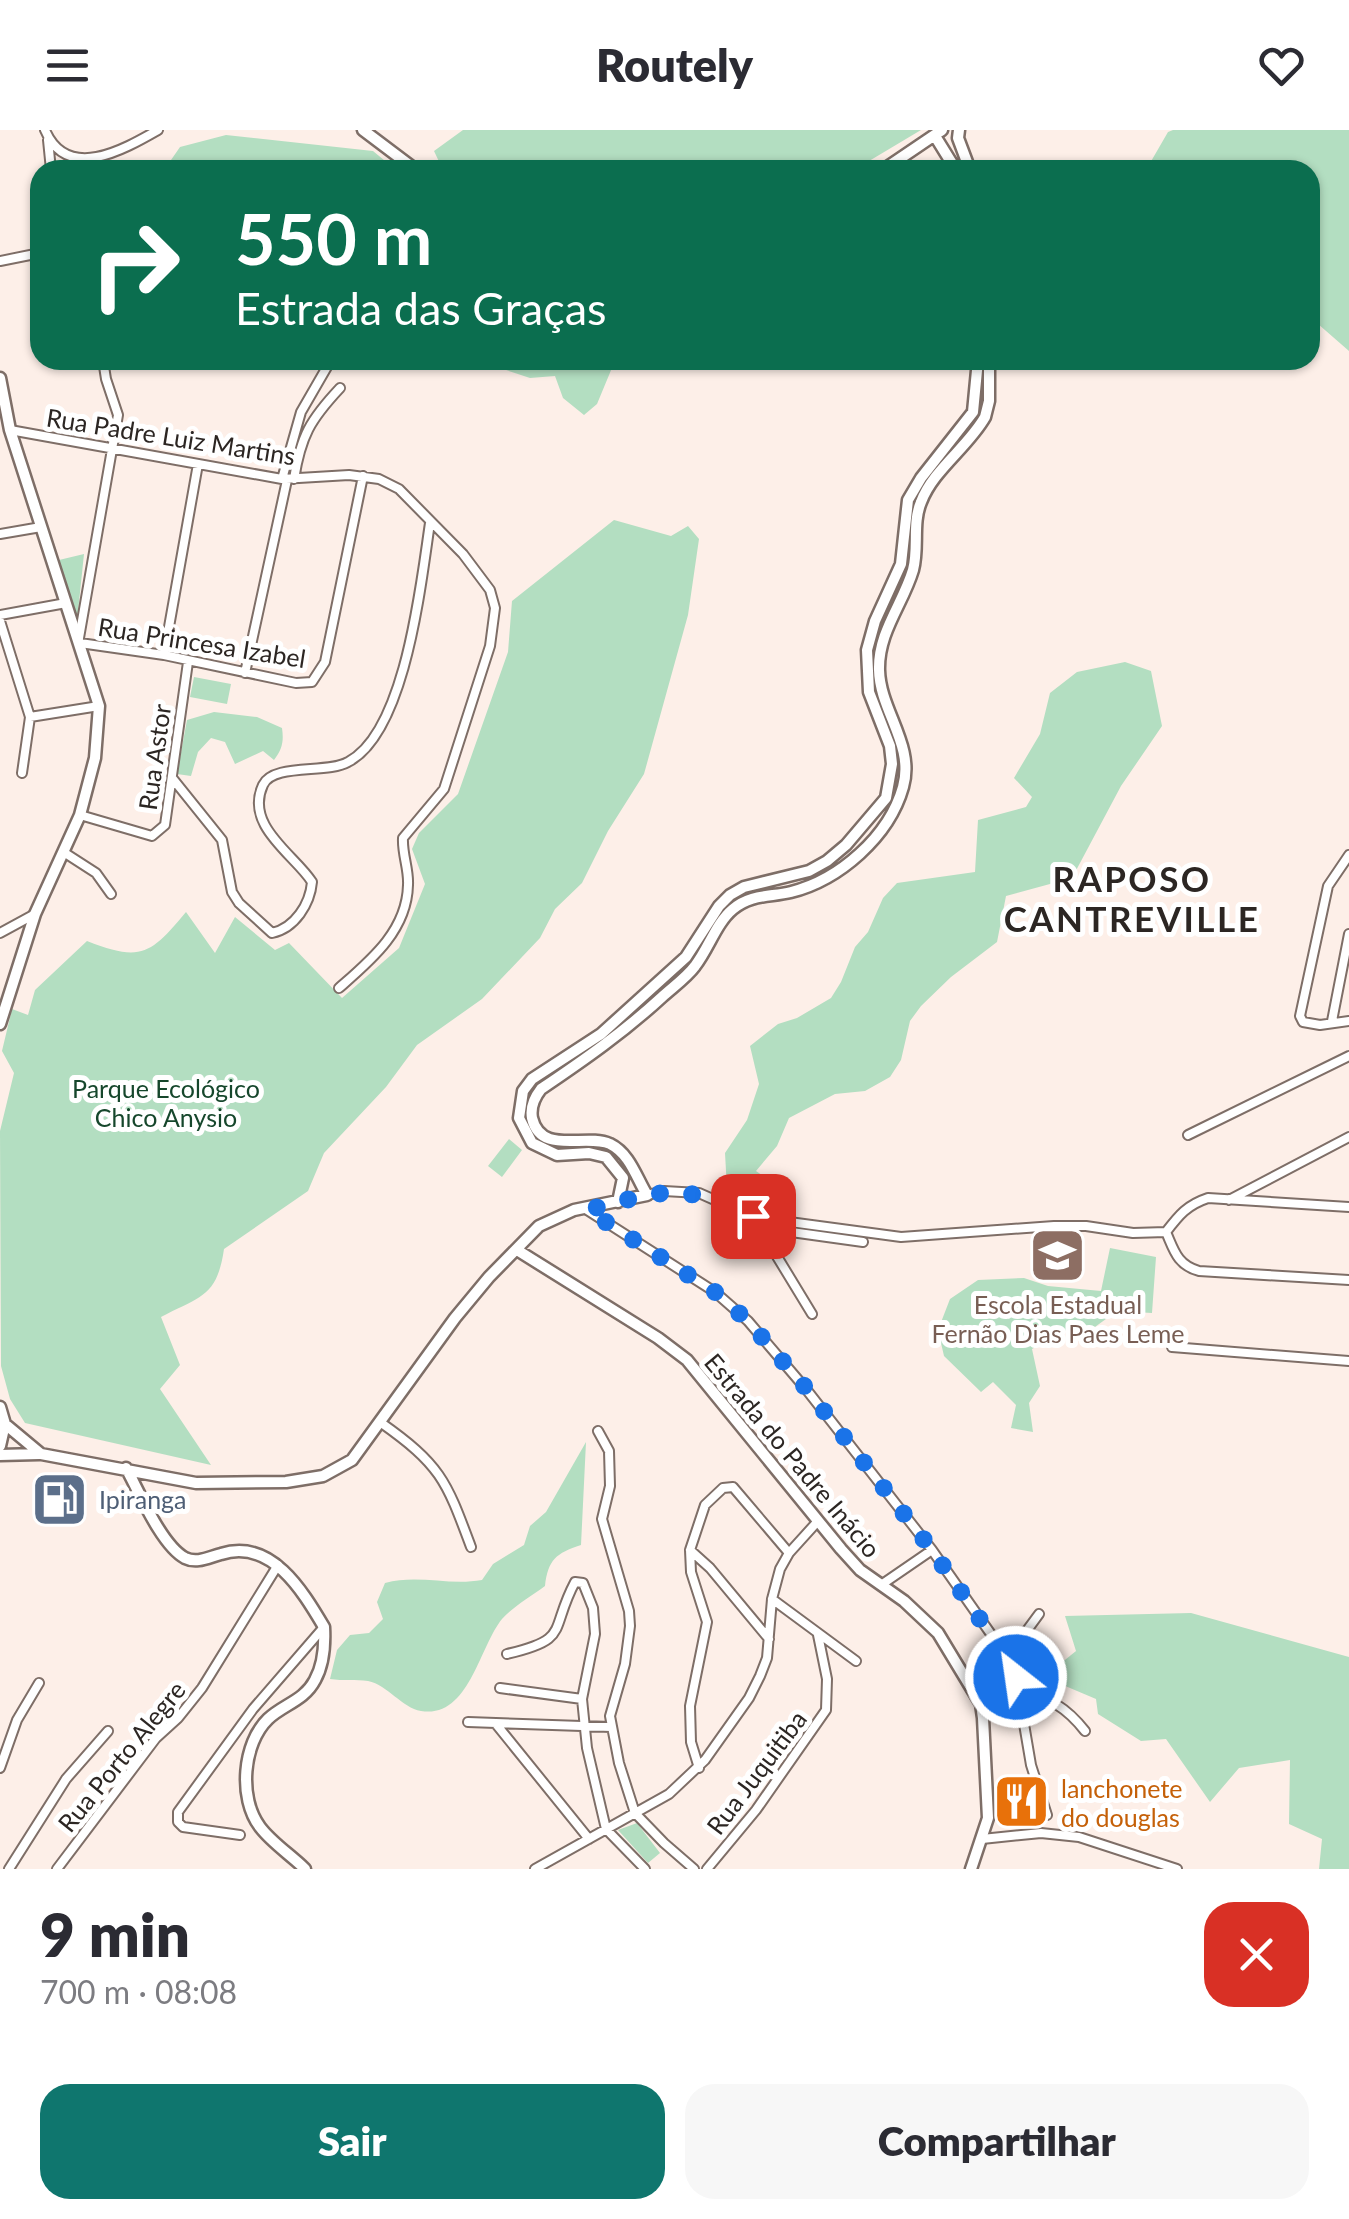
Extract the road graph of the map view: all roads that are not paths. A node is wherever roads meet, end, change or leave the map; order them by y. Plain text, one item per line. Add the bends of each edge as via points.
1 (158, 130) edge
2 (363, 130) edge
3 (959, 130) edge
4 (46, 133) edge
5 (938, 133) edge
6 (50, 160) edge
7 (75, 160) joint
8 (403, 160) edge
9 (897, 160) edge
10 (951, 160) edge
11 (966, 160) edge
12 (30, 256) edge
13 (0, 261) edge
14 (105, 370) edge
15 (325, 370) edge
16 (977, 370) edge
17 (989, 370) edge
18 (0, 378) edge
19 (340, 388) dead end
20 (10, 430) junction
21 (114, 450) junction
22 (198, 464) junction
23 (364, 476) junction
24 (287, 479) junction
25 (430, 522) junction
26 (40, 527) junction
27 (0, 534) edge
28 (66, 603) junction
29 (0, 618) edge
30 (80, 641) junction
31 (164, 655) junction
32 (188, 662) junction
33 (866, 670) junction
34 (878, 670) junction
35 (245, 673) junction
36 (99, 706) junction
37 (30, 717) junction
38 (22, 773) dead end
39 (173, 780) junction
40 (891, 800) junction
41 (80, 815) junction
42 (65, 852) junction
43 (1349, 855) edge
44 (110, 894) dead end
45 (35, 914) junction
46 (0, 934) edge
47 (1349, 934) edge
48 (671, 970) junction
49 (680, 980) junction
50 (338, 988) dead end
51 (1332, 1020) junction
52 (1349, 1021) edge
53 (0, 1024) edge
54 (1349, 1056) edge
55 (541, 1134) junction
56 (1188, 1135) dead end
57 (1349, 1137) edge
58 (532, 1143) junction
59 (640, 1183) junction
60 (622, 1188) junction
61 (647, 1195) junction
62 (1229, 1200) junction
63 (618, 1202) junction
64 (1349, 1207) edge
65 (587, 1210) junction
66 (753, 1216) junction
67 (766, 1219) junction
68 (1166, 1232) junction
69 (863, 1242) dead end
70 (517, 1250) junction
71 (1349, 1280) edge
72 (812, 1314) dead end
73 (1172, 1347) dead end
74 (1349, 1361) edge
75 (0, 1408) edge
76 (380, 1422) junction
77 (4, 1424) junction
78 (598, 1431) dead end
79 (23, 1440) junction
80 (1, 1441) edge
81 (18, 1453) junction
82 (0, 1454) edge
83 (41, 1454) junction
84 (126, 1468) junction
85 (818, 1521) junction
86 (471, 1548) dead end
87 (690, 1550) junction
88 (932, 1550) junction
89 (789, 1553) junction
90 (278, 1565) junction
91 (881, 1585) junction
92 (772, 1599) junction
93 (1039, 1614) dead end
94 (324, 1627) junction
95 (818, 1635) junction
96 (769, 1638) junction
97 (507, 1654) dead end
98 (1006, 1659) junction
99 (856, 1661) dead end
100 (39, 1682) dead end
101 (500, 1688) dead end
102 (1020, 1691) junction
103 (582, 1700) junction
104 (468, 1722) dead end
105 (496, 1724) junction
106 (584, 1726) junction
107 (611, 1727) junction
108 (108, 1731) dead end
109 (1085, 1731) dead end
110 (0, 1768) edge
111 (698, 1768) junction
112 (636, 1813) junction
113 (1047, 1815) dead end
114 (606, 1829) junction
115 (240, 1835) dead end
116 (590, 1839) junction
117 (982, 1839) junction
118 (9, 1869) edge
119 (57, 1869) edge
120 (306, 1869) edge
121 (534, 1869) edge
122 (645, 1869) edge
123 (694, 1869) edge
124 (707, 1869) edge
125 (971, 1869) edge
126 (1178, 1869) edge

1 - 7 street via 118,153
2 - 8 street
3 - 11 street
4 - 6 street
4 - 7 street via 59,152
5 - 9 street
5 - 10 street
12 - 13 street
14 - 21 street via 118,415
15 - 24 street via 302,412
16 - 33 street via 973,412 908,500 901,564 875,621
17 - 34 street via 985,417 921,501 914,567 887,625
18 - 20 street
19 - 24 street via 301,439
20 - 21 street, Rua Padre Luiz Martins
20 - 26 street
21 - 22 street, Rua Padre Luiz Martins
21 - 30 street
22 - 24 street, Rua Padre Luiz Martins
22 - 31 street
23 - 24 street, Rua Padre Luiz Martins
23 - 25 street via 389,482
23 - 35 street, Rua Princesa Izabel via 316,679 306,684
24 - 35 street
25 - 39 street via 404,668 381,726 352,761 274,774 261,788 269,835 312,882 298,916 277,933 239,903 222,840
25 - 50 street via 490,590 490,646 444,789 403,838 409,880 401,916 386,944
26 - 27 street
26 - 28 street
28 - 29 street
28 - 30 street
29 - 37 street
30 - 31 street, Rua Princesa Izabel
30 - 36 street
31 - 32 street, Rua Princesa Izabel
32 - 35 street, Rua Princesa Izabel
32 - 39 street, Rua Astor
33 - 34 street
33 - 40 street via 890,746
34 - 40 street via 904,752 905,778
36 - 37 street
36 - 41 street
37 - 38 street
39 - 41 street, Rua Astor via 165,825 152,836
40 - 48 street via 809,871 730,895
40 - 49 street via 876,834 854,859 812,886 749,899 729,912
41 - 42 street
42 - 44 street via 96,873
42 - 45 street
43 - 51 street via 1328,886 1300,1016 1320,1025
45 - 46 street
45 - 53 street
47 - 51 street
48 - 49 street
48 - 58 street via 601,1034 523,1090 519,1118
49 - 55 street via 622,1033 541,1089 532,1116
51 - 52 street
54 - 56 street
55 - 58 street
55 - 59 street via 559,1142 612,1145
57 - 62 street
58 - 60 street via 557,1155 606,1156 618,1168
59 - 60 street
59 - 61 street
60 - 63 street
61 - 63 street
61 - 66 street via 699,1193
62 - 64 street
62 - 68 street via 1192,1203
63 - 65 street
65 - 70 street via 557,1216
65 - 88 street via 715,1292 748,1321
66 - 67 street
66 - 72 street
67 - 68 street via 901,1237 1054,1226
67 - 69 street via 784,1231
68 - 71 street via 1178,1259 1198,1271
70 - 76 street via 455,1318
70 - 85 street, Estrada do Padre Inácio via 687,1360
73 - 74 street
75 - 77 street
76 - 84 street via 352,1460 309,1480 196,1483
76 - 86 street via 440,1472
77 - 79 street
77 - 80 street
78 - 107 street via 609,1451 602,1519 630,1626
79 - 81 street
79 - 83 street
81 - 82 street
81 - 83 street
83 - 84 street
84 - 90 street via 180,1556 192,1561 252,1550
85 - 89 street
85 - 91 street, Estrada do Padre Inácio
87 - 89 street via 706,1505 733,1487
87 - 96 street
87 - 111 street via 707,1622 690,1706
88 - 91 street
88 - 98 street
89 - 92 street
90 - 94 street
90 - 119 street, Rua Porto Alegre via 202,1688
91 - 117 street, Estrada do Padre Inácio via 938,1633 981,1704 989,1803
92 - 95 street
92 - 96 street
93 - 98 street
94 - 115 street via 253,1708 178,1812 183,1827
94 - 120 street via 315,1681 254,1736 247,1777 248,1803 261,1828
95 - 99 street
95 - 124 street, Rua Juquitiba via 826,1710
96 - 111 street via 749,1698
97 - 103 street via 557,1633 574,1582 582,1583 595,1634
98 - 102 street
100 - 110 street
101 - 103 street
102 - 109 street via 1064,1708
102 - 113 street
103 - 106 street
104 - 105 street
105 - 106 street
105 - 116 street
106 - 107 street
106 - 114 street
107 - 112 street
108 - 118 street via 66,1779
111 - 112 street
112 - 114 street
112 - 123 street
114 - 116 street
114 - 122 street
116 - 121 street
117 - 125 street, Estrada do Padre Inácio
117 - 126 street via 1079,1837

